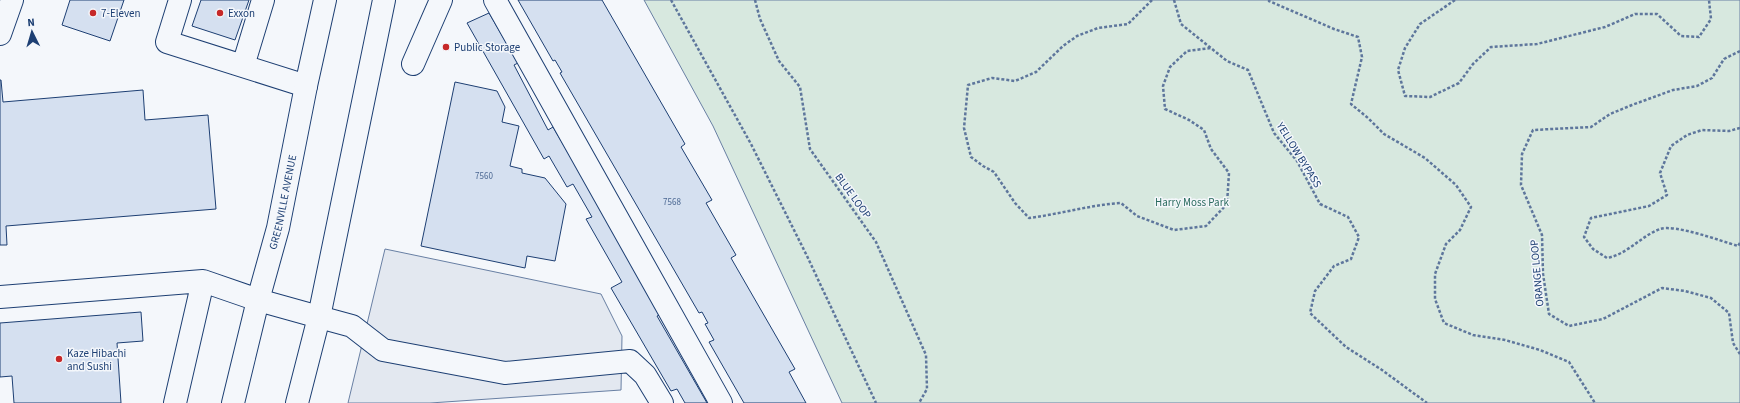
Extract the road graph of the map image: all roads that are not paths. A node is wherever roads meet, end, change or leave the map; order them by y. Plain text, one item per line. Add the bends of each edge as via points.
1 (12, 0) edge
2 (180, 0) edge
3 (263, 0) edge
4 (325, 0) edge
5 (384, 0) edge
6 (440, 0) edge
7 (495, 0) edge
8 (0, 34) edge
9 (413, 64) dead end
10 (243, 66) junction
11 (306, 86) junction
12 (203, 281) junction
13 (0, 297) edge
14 (258, 300) junction
15 (319, 317) junction
16 (175, 403) edge
17 (233, 403) edge
18 (296, 403) edge
19 (662, 403) edge
20 (721, 403) edge

1 - 8 main road
2 - 10 main road via 167,42
3 - 10 main road
4 - 11 main road, GREENVILLE AVENUE
5 - 15 main road
6 - 9 main road
7 - 20 main road
10 - 11 main road
11 - 14 main road, GREENVILLE AVENUE via 278,228
12 - 13 main road
12 - 14 main road
12 - 16 main road
14 - 15 main road
14 - 17 main road, GREENVILLE AVENUE
15 - 18 main road
15 - 19 main road via 352,326 383,350 505,373 630,361 645,375

